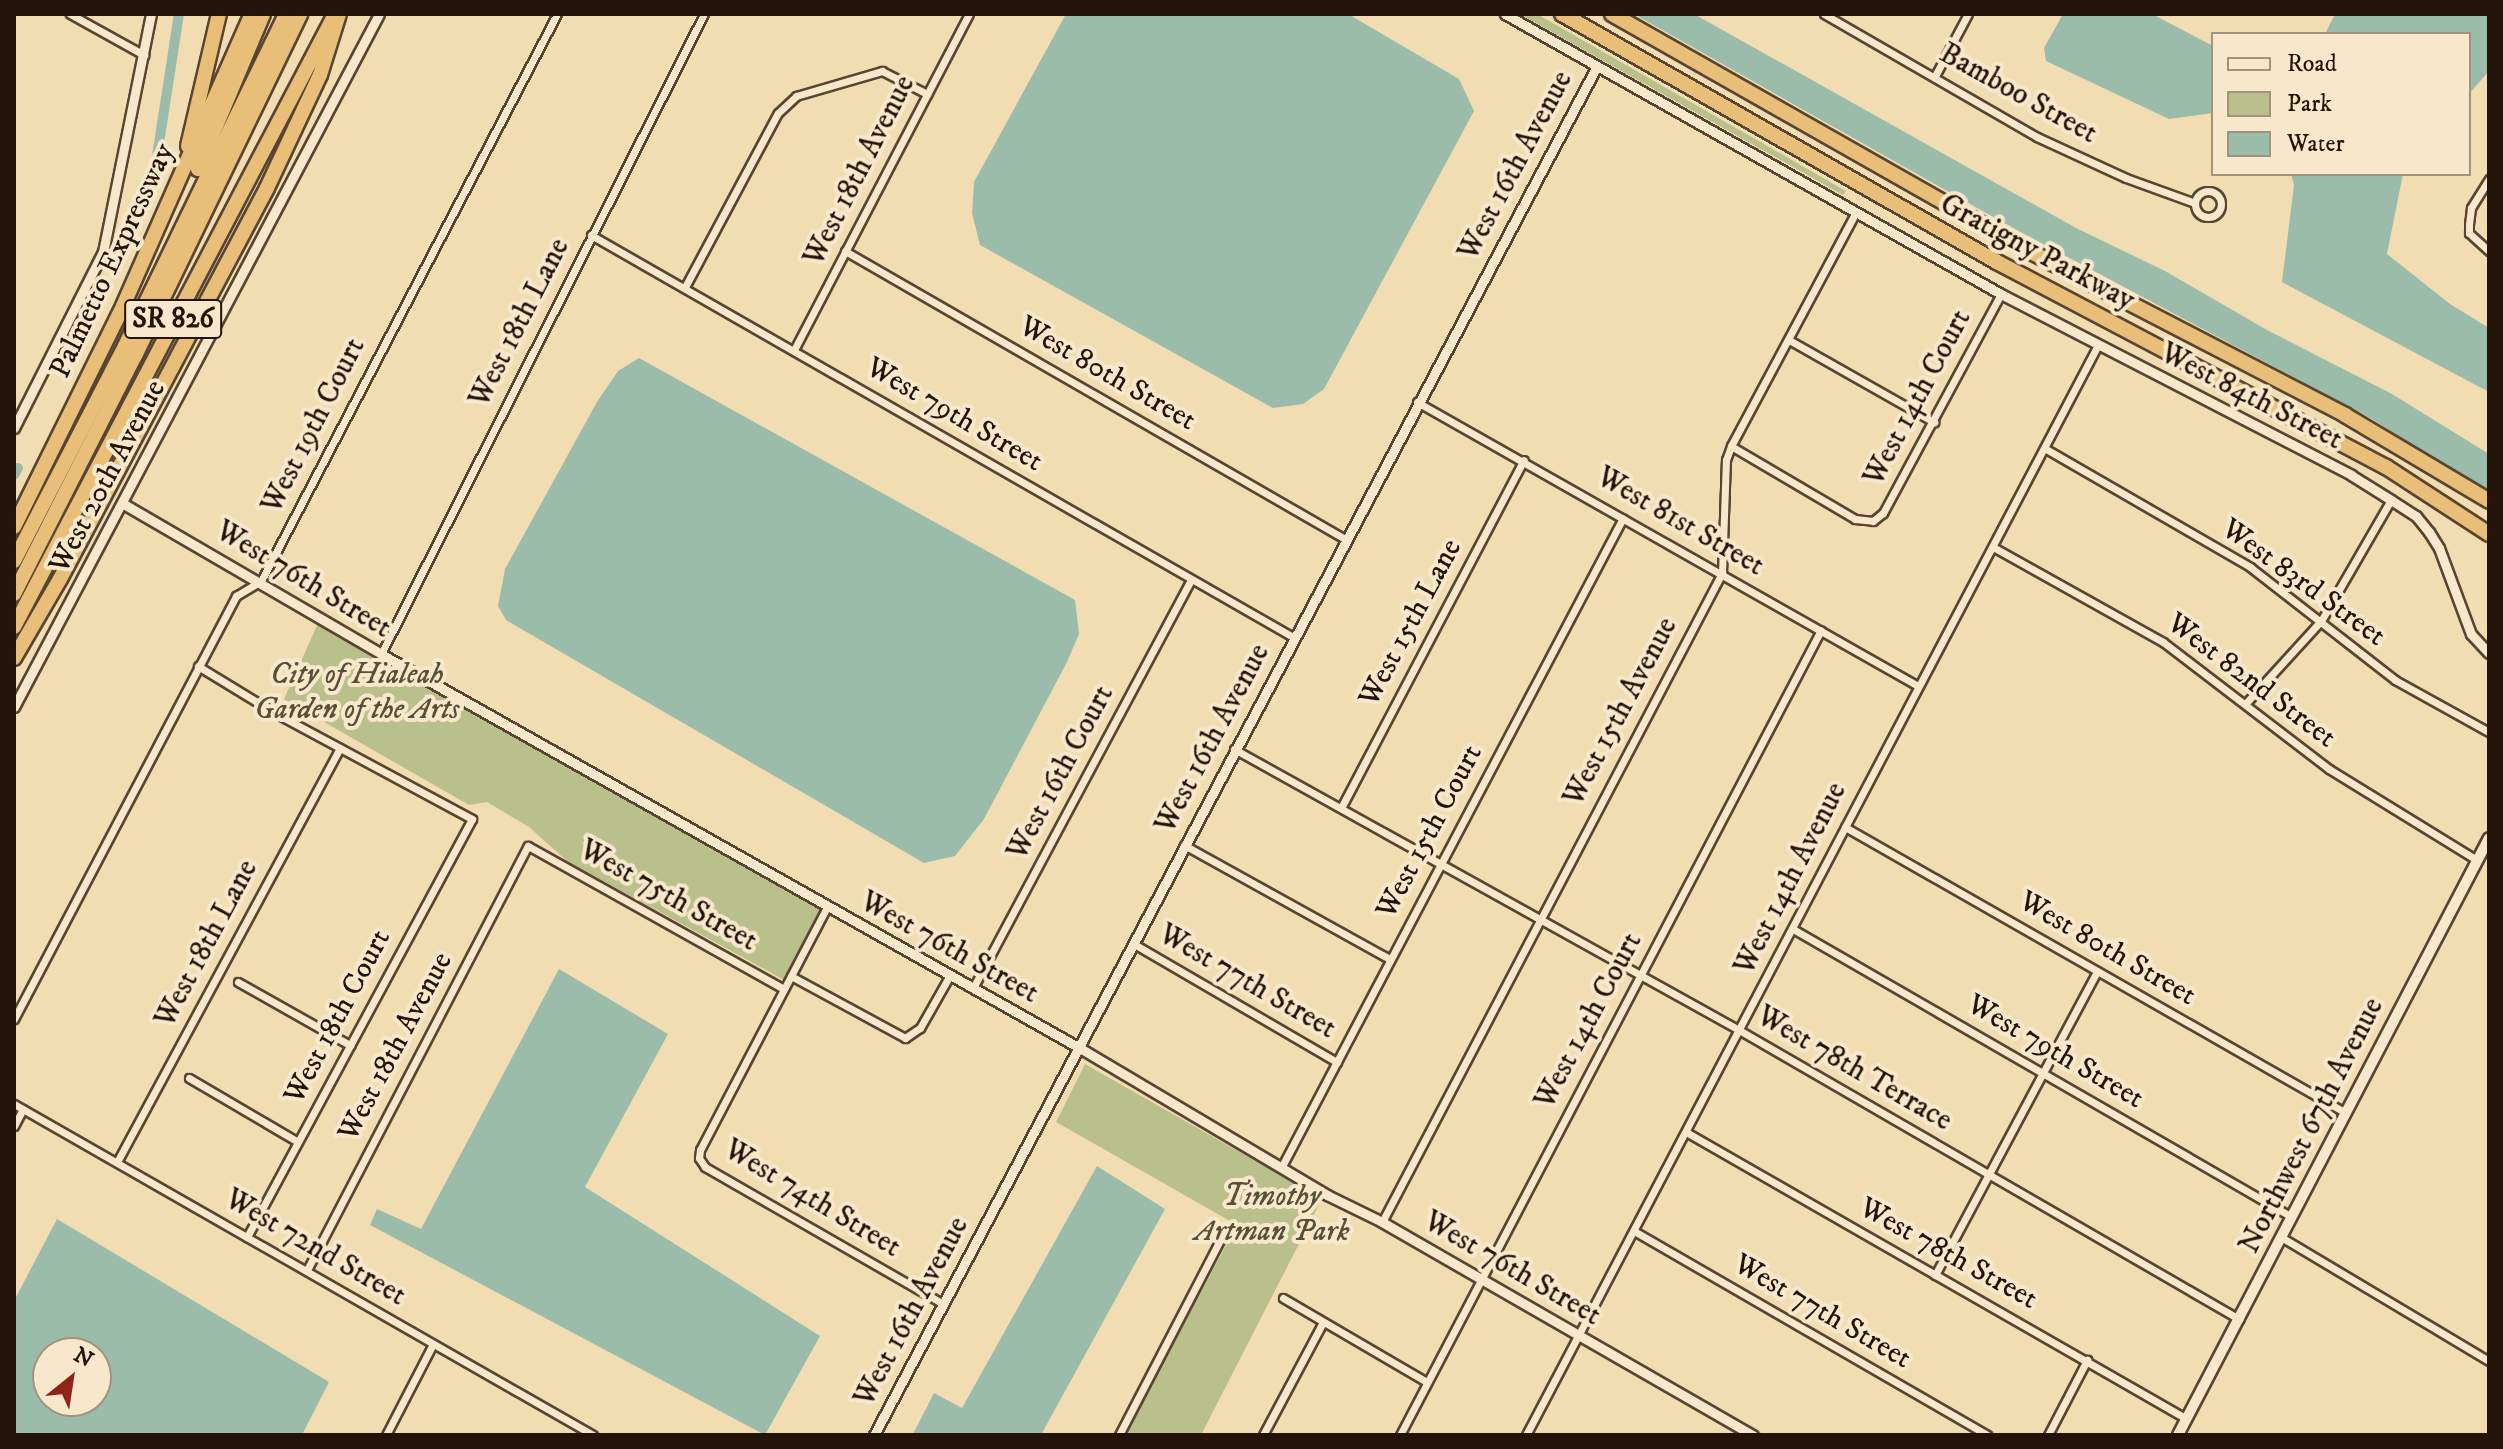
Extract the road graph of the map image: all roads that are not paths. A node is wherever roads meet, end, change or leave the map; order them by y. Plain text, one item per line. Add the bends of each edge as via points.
1 (70, 14) edge
2 (151, 14) edge
3 (219, 14) edge
4 (252, 14) edge
5 (263, 14) edge
6 (286, 14) edge
7 (300, 14) edge
8 (337, 14) edge
9 (379, 14) edge
10 (557, 14) edge
11 (704, 14) edge
12 (969, 14) edge
13 (1505, 14) edge
14 (1562, 14) edge
15 (1612, 14) edge
16 (1824, 14) edge
17 (1968, 14) edge
18 (1840, 18) edge
19 (144, 55) junction
20 (1597, 66) junction
21 (1935, 76) junction
22 (927, 94) junction
23 (181, 177) junction
24 (2489, 179) edge
25 (2195, 203) dead end
26 (1856, 212) junction
27 (591, 235) junction
28 (845, 251) junction
29 (2489, 251) edge
30 (685, 287) junction
31 (2001, 294) junction
32 (1789, 340) junction
33 (2098, 345) junction
34 (794, 350) junction
35 (98, 396) junction
36 (1417, 402) junction
37 (1934, 422) junction
38 (14, 428) edge
39 (1731, 446) junction
40 (2046, 449) junction
41 (1524, 460) junction
42 (2391, 500) junction
43 (2489, 501) edge
44 (122, 503) junction
45 (1623, 518) junction
46 (14, 527) edge
47 (2489, 534) edge
48 (1345, 539) junction
49 (1993, 547) junction
50 (14, 561) edge
51 (1722, 573) junction
52 (1191, 580) junction
53 (261, 581) junction
54 (14, 594) edge
55 (2321, 621) junction
56 (14, 627) edge
57 (1821, 630) junction
58 (1293, 637) junction
59 (2489, 653) edge
60 (381, 654) junction
61 (14, 658) edge
62 (198, 666) junction
63 (1918, 686) junction
64 (2246, 703) junction
65 (14, 707) edge
66 (2489, 732) edge
67 (340, 748) junction
68 (1234, 749) junction
69 (1341, 808) junction
70 (1845, 827) junction
71 (2489, 838) edge
72 (1184, 845) junction
73 (528, 846) joint
74 (2477, 860) junction
75 (1440, 864) junction
76 (827, 907) junction
77 (1537, 921) junction
78 (1793, 929) junction
79 (1134, 944) junction
80 (1390, 959) junction
81 (2097, 971) junction
82 (950, 975) junction
83 (791, 976) junction
84 (1639, 977) junction
85 (238, 982) dead end
86 (973, 988) junction
87 (784, 989) junction
88 (14, 1019) edge
89 (1739, 1030) junction
90 (350, 1045) junction
91 (1078, 1047) junction
92 (1337, 1062) junction
93 (2043, 1072) junction
94 (189, 1078) dead end
95 (14, 1104) edge
96 (23, 1109) junction
97 (2346, 1113) junction
98 (14, 1126) edge
99 (1686, 1132) junction
100 (298, 1142) junction
101 (117, 1162) junction
102 (1281, 1168) junction
103 (1989, 1174) junction
104 (2292, 1217) junction
105 (1382, 1222) junction
106 (1226, 1229) dead end
107 (1634, 1231) junction
108 (247, 1237) junction
109 (2281, 1237) junction
110 (307, 1270) junction
111 (1935, 1275) junction
112 (1481, 1280) junction
113 (1283, 1298) dead end
114 (943, 1304) junction
115 (2239, 1319) junction
116 (1323, 1322) junction
117 (1579, 1334) junction
118 (433, 1344) junction
119 (2087, 1360) junction
120 (2489, 1361) edge
121 (1427, 1382) junction
122 (2187, 1419) junction
123 (386, 1435) edge
124 (593, 1435) edge
125 (874, 1435) edge
126 (1119, 1435) edge
127 (1263, 1435) edge
128 (1400, 1435) edge
129 (1526, 1435) edge
130 (1753, 1435) edge
131 (1987, 1435) edge
132 (2048, 1435) edge
133 (2178, 1435) edge

1 - 19 street
2 - 19 street
3 - 23 highway
4 - 23 highway, Palmetto Expressway / SR 826
5 - 35 highway
6 - 35 highway
7 - 54 highway
8 - 56 highway, SR 826
8 - 61 highway via 320,75 292,137
9 - 44 street, West 20th Avenue
10 - 53 street, West 19th Court
11 - 27 street, West 18th Lane
12 - 22 street, West 18th Avenue
13 - 20 street, West 84th Street
14 - 47 highway, Gratigny Parkway via 1997,262 2386,467
15 - 43 highway, Gratigny Parkway via 2031,252 2345,415
16 - 18 street, Bamboo Street
17 - 21 street
18 - 21 street, Bamboo Street
19 - 38 street via 103,252
20 - 26 street, West 84th Street
20 - 36 street, West 16th Avenue
21 - 25 street, Bamboo Street via 2037,137
22 - 28 street, West 18th Avenue
22 - 30 street via 882,71 796,96 778,113
23 - 46 highway, Palmetto Expressway / SR 826
24 - 29 street via 2471,208 2469,224 2469,233
26 - 31 street, West 84th Street
26 - 32 street, West 15th Avenue
27 - 30 street, West 79th Street
27 - 60 street, West 18th Lane
28 - 34 street, West 18th Avenue
28 - 48 street, West 80th Street
30 - 34 street, West 79th Street
31 - 33 street, West 84th Street
31 - 37 street, West 14th Court
32 - 37 street
32 - 39 street, West 15th Avenue
33 - 40 street, West 14th Avenue
33 - 42 street, West 84th Street
34 - 52 street, West 79th Street
35 - 50 highway
36 - 41 street, West 81st Street
36 - 48 street, West 16th Avenue
37 - 39 street, West 14th Court via 1883,513 1873,521 1855,519
39 - 51 street, West 15th Avenue
40 - 49 street, West 14th Avenue
40 - 55 street, West 83rd Street via 2250,567
41 - 45 street, West 81st Street
41 - 69 street, West 15th Lane
42 - 55 street
42 - 59 street, West 84th Street via 2429,532 2471,634
44 - 53 street, West 76th Street
44 - 65 street, West 20th Avenue
45 - 51 street, West 81st Street
45 - 75 street, West 15th Court
48 - 58 street, West 16th Avenue
49 - 63 street, West 14th Avenue
49 - 64 street, West 82nd Street via 2163,642
51 - 57 street, West 81st Street
51 - 77 street, West 15th Avenue
52 - 58 street, West 79th Street
52 - 86 street, West 16th Court
53 - 60 street, West 76th Street
53 - 62 street, West 19th Court via 236,596
55 - 64 street
55 - 66 street, West 83rd Street via 2395,680
57 - 63 street, West 81st Street
57 - 84 street, West 14th Court
58 - 68 street, West 16th Avenue
60 - 76 street, West 76th Street
62 - 67 street
62 - 88 street, West 19th Court
63 - 70 street, West 14th Avenue
64 - 74 street, West 82nd Street via 2329,769
67 - 90 street, West 18th Court via 472,819
67 - 101 street, West 18th Lane
68 - 69 street, West 78th Terrace
68 - 72 street, West 16th Avenue
69 - 75 street, West 78th Terrace
70 - 78 street, West 14th Avenue
70 - 81 street, West 80th Street
71 - 74 main road, Northwest 67th Avenue
72 - 79 street, West 16th Avenue
72 - 80 street
73 - 87 street, West 75th Street
73 - 110 street, West 18th Avenue
74 - 97 main road, Northwest 67th Avenue
75 - 77 street, West 78th Terrace
75 - 80 street, West 15th Court
76 - 82 street, West 76th Street
76 - 83 street
77 - 84 street, West 78th Terrace
77 - 105 street, West 15th Avenue
78 - 89 street, West 14th Avenue
78 - 93 street, West 79th Street
79 - 91 street, West 16th Avenue
79 - 92 street, West 77th Street
80 - 92 street, West 15th Court
81 - 93 street
81 - 97 street, West 80th Street
82 - 83 street via 920,1028 905,1038
82 - 86 street, West 76th Street
83 - 87 street
84 - 89 street, West 78th Terrace
84 - 112 street, West 14th Court
85 - 90 street
86 - 91 street, West 76th Street
87 - 114 street, West 74th Street via 699,1158 705,1167
89 - 99 street, West 14th Avenue
89 - 103 street, West 78th Terrace
90 - 100 street, West 18th Court
91 - 102 street, West 76th Street
91 - 114 street, West 16th Avenue
92 - 102 street, West 15th Court
93 - 103 street
93 - 104 street, West 79th Street
94 - 100 street
95 - 96 street, West 72nd Street
96 - 98 street
96 - 101 street, West 72nd Street
97 - 104 main road, Northwest 67th Avenue
99 - 107 street, West 14th Avenue
99 - 111 street, West 78th Street
100 - 108 street, West 18th Court
101 - 108 street, West 72nd Street
102 - 105 street, West 76th Street
103 - 111 street
103 - 115 street, West 78th Terrace
104 - 109 main road, Northwest 67th Avenue
105 - 112 street, West 76th Street
106 - 126 street
107 - 117 street, West 14th Avenue
107 - 131 street, West 77th Street
108 - 110 street, West 72nd Street
109 - 115 main road, Northwest 67th Avenue
109 - 120 street
110 - 118 street, West 72nd Street
111 - 119 street, West 78th Street
112 - 117 street, West 76th Street
112 - 121 street, West 14th Court
113 - 116 street
114 - 125 street, West 16th Avenue
115 - 122 main road, Northwest 67th Avenue
116 - 121 street
116 - 127 street
117 - 129 street, West 14th Avenue
117 - 130 street, West 76th Street
118 - 123 street
118 - 124 street, West 72nd Street
119 - 122 street, West 78th Street
119 - 132 street
121 - 128 street, West 14th Court
122 - 133 main road, Northwest 67th Avenue

